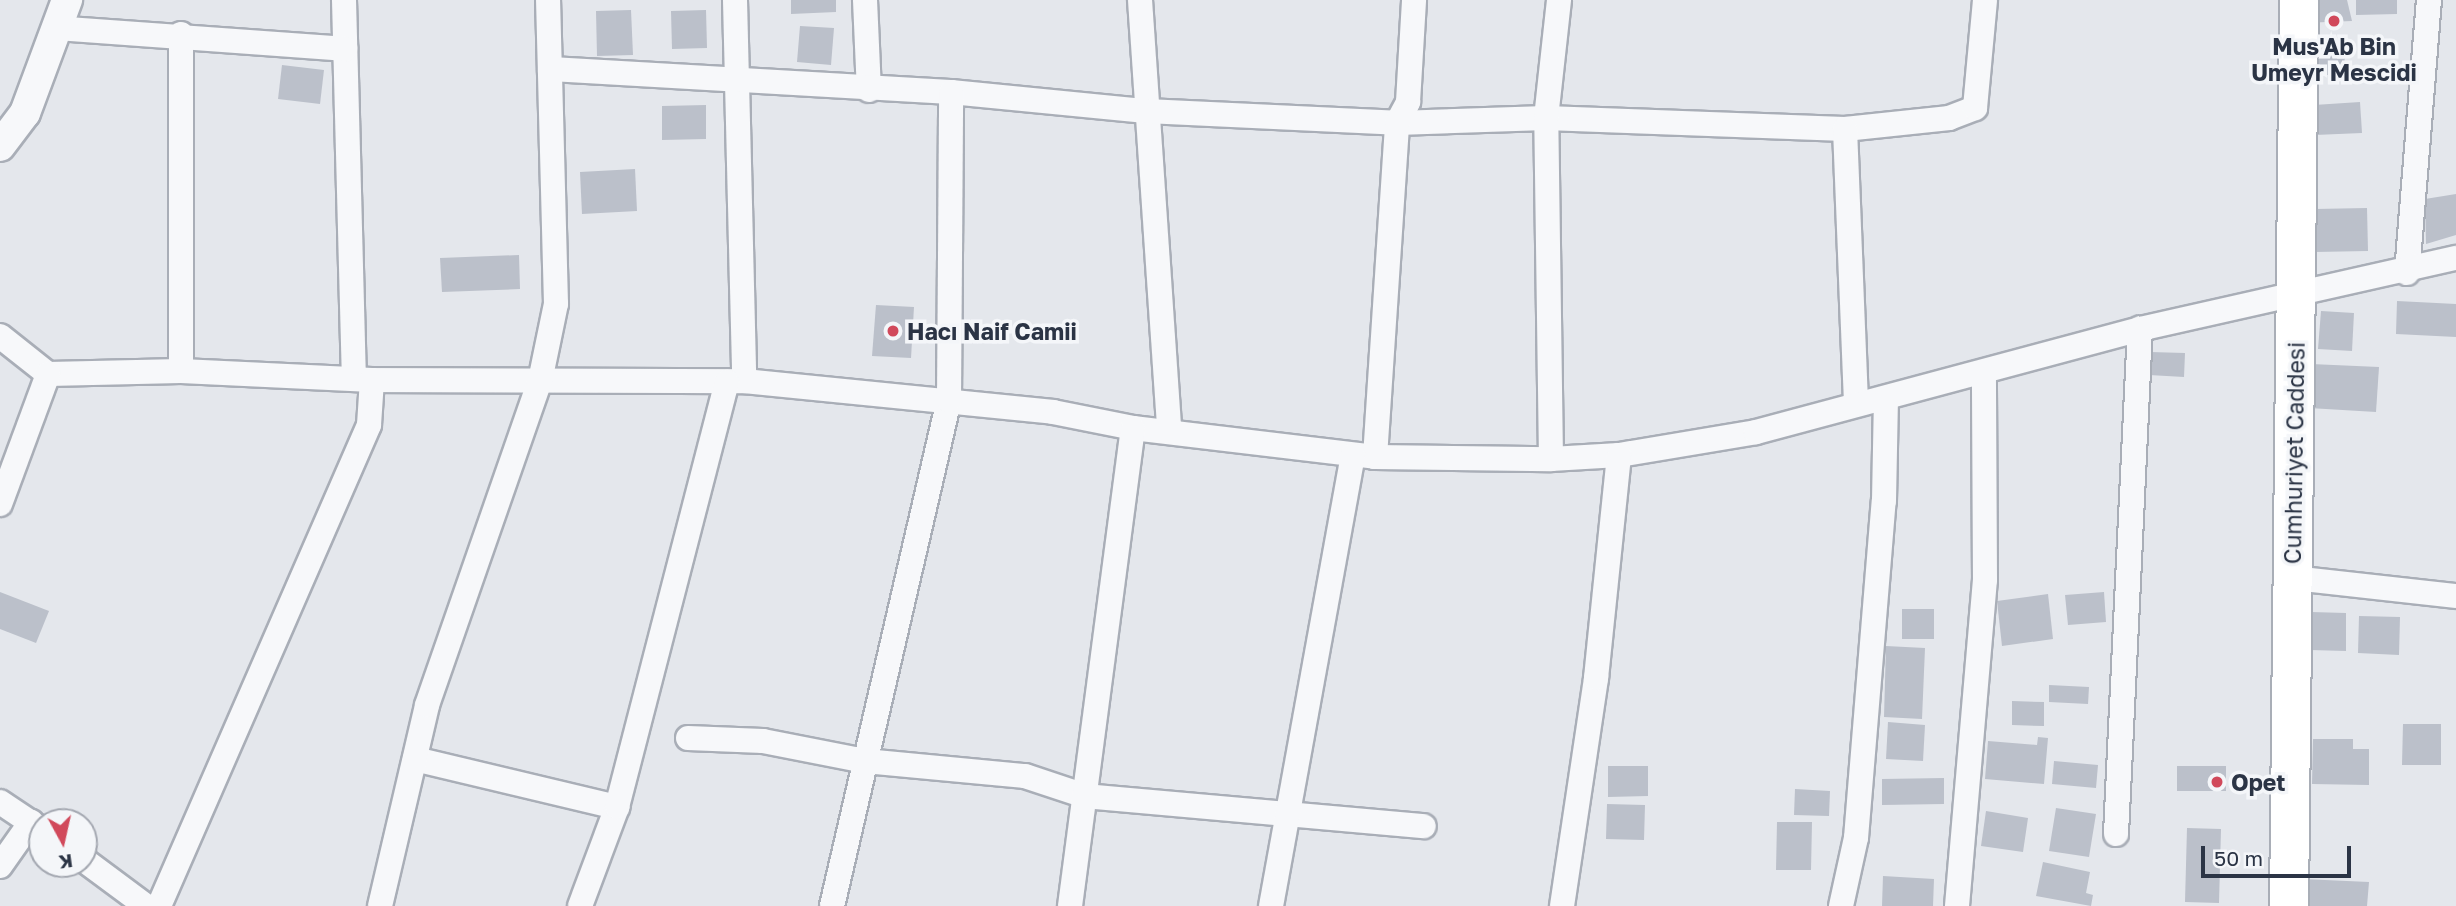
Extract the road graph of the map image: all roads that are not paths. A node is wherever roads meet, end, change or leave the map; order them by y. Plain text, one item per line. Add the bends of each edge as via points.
1 (67, 0) edge
2 (344, 0) edge
3 (548, 0) edge
4 (735, 0) edge
5 (865, 0) edge
6 (1140, 0) edge
7 (1414, 0) edge
8 (1559, 0) edge
9 (1985, 0) edge
10 (2275, 0) edge
11 (2299, 0) edge
12 (2429, 0) edge
13 (55, 28) junction
14 (181, 34) junction
15 (345, 49) junction
16 (550, 69) junction
17 (737, 82) junction
18 (869, 90) junction
19 (951, 92) junction
20 (1146, 111) junction
21 (1546, 118) junction
22 (1397, 123) junction
23 (1845, 129) junction
24 (0, 146) edge
25 (2456, 258) edge
26 (2407, 273) junction
27 (2285, 298) junction
28 (2140, 329) junction
29 (0, 336) edge
30 (181, 371) junction
31 (1984, 372) junction
32 (48, 374) junction
33 (363, 380) junction
34 (735, 381) junction
35 (540, 382) junction
36 (1886, 399) junction
37 (949, 400) junction
38 (1856, 404) junction
39 (1133, 428) junction
40 (1169, 429) junction
41 (1619, 455) junction
42 (1364, 456) junction
43 (1550, 459) junction
44 (0, 503) edge
45 (2293, 578) junction
46 (2456, 596) edge
47 (688, 738) dead end
48 (415, 759) junction
49 (865, 761) junction
50 (1085, 796) junction
51 (0, 802) edge
52 (617, 807) junction
53 (1288, 817) junction
54 (28, 820) edge
55 (1424, 826) dead end
56 (2116, 834) dead end
57 (28, 836) edge
58 (0, 866) edge
59 (98, 870) edge
60 (146, 906) edge
61 (159, 906) edge
62 (380, 906) edge
63 (580, 906) edge
64 (832, 906) edge
65 (1070, 906) edge
66 (1271, 906) edge
67 (1562, 906) edge
68 (1840, 906) edge
69 (1957, 906) edge
70 (2267, 906) edge
71 (2289, 906) edge

1 - 13 street
2 - 15 street
3 - 16 street
4 - 17 street
5 - 18 street
6 - 20 street
7 - 22 street via 1408,102
8 - 21 street
9 - 23 street via 1975,108 1949,118
10 - 27 main road, Cumhuriyet Caddesi
11 - 27 main road, Cumhuriyet Caddesi
12 - 26 street
13 - 14 street
13 - 24 street via 25,113
14 - 15 street
14 - 30 street
15 - 33 street
16 - 17 street
16 - 35 street via 556,304
17 - 18 street
17 - 34 street
18 - 19 street
19 - 20 street
19 - 37 street
20 - 22 street
20 - 40 street
21 - 22 street
21 - 23 street
21 - 43 street
22 - 42 street
23 - 38 street
25 - 26 street
26 - 27 street
27 - 28 street
27 - 45 main road, Cumhuriyet Caddesi
27 - 70 main road, Cumhuriyet Caddesi
28 - 31 street
28 - 56 street
29 - 32 street
30 - 32 street
30 - 33 street
31 - 36 street
31 - 69 street via 1985,580
32 - 44 street
33 - 35 street
33 - 61 street via 369,425
34 - 35 street
34 - 37 street
34 - 52 street
35 - 48 street via 451,629
36 - 38 street
36 - 68 street via 1884,501 1856,838
37 - 39 street via 1054,412
37 - 49 street
38 - 41 street via 1756,432
39 - 40 street
39 - 50 street
40 - 42 street
41 - 43 street
41 - 67 street via 1596,678
42 - 43 street
42 - 53 street
45 - 46 street
45 - 71 main road, Cumhuriyet Caddesi
47 - 49 street via 763,741
48 - 52 street
48 - 62 street
49 - 50 street via 1025,776
49 - 64 street
50 - 53 street
50 - 65 street
51 - 54 street
52 - 63 street
53 - 55 street
53 - 66 street
57 - 58 street
59 - 60 street

